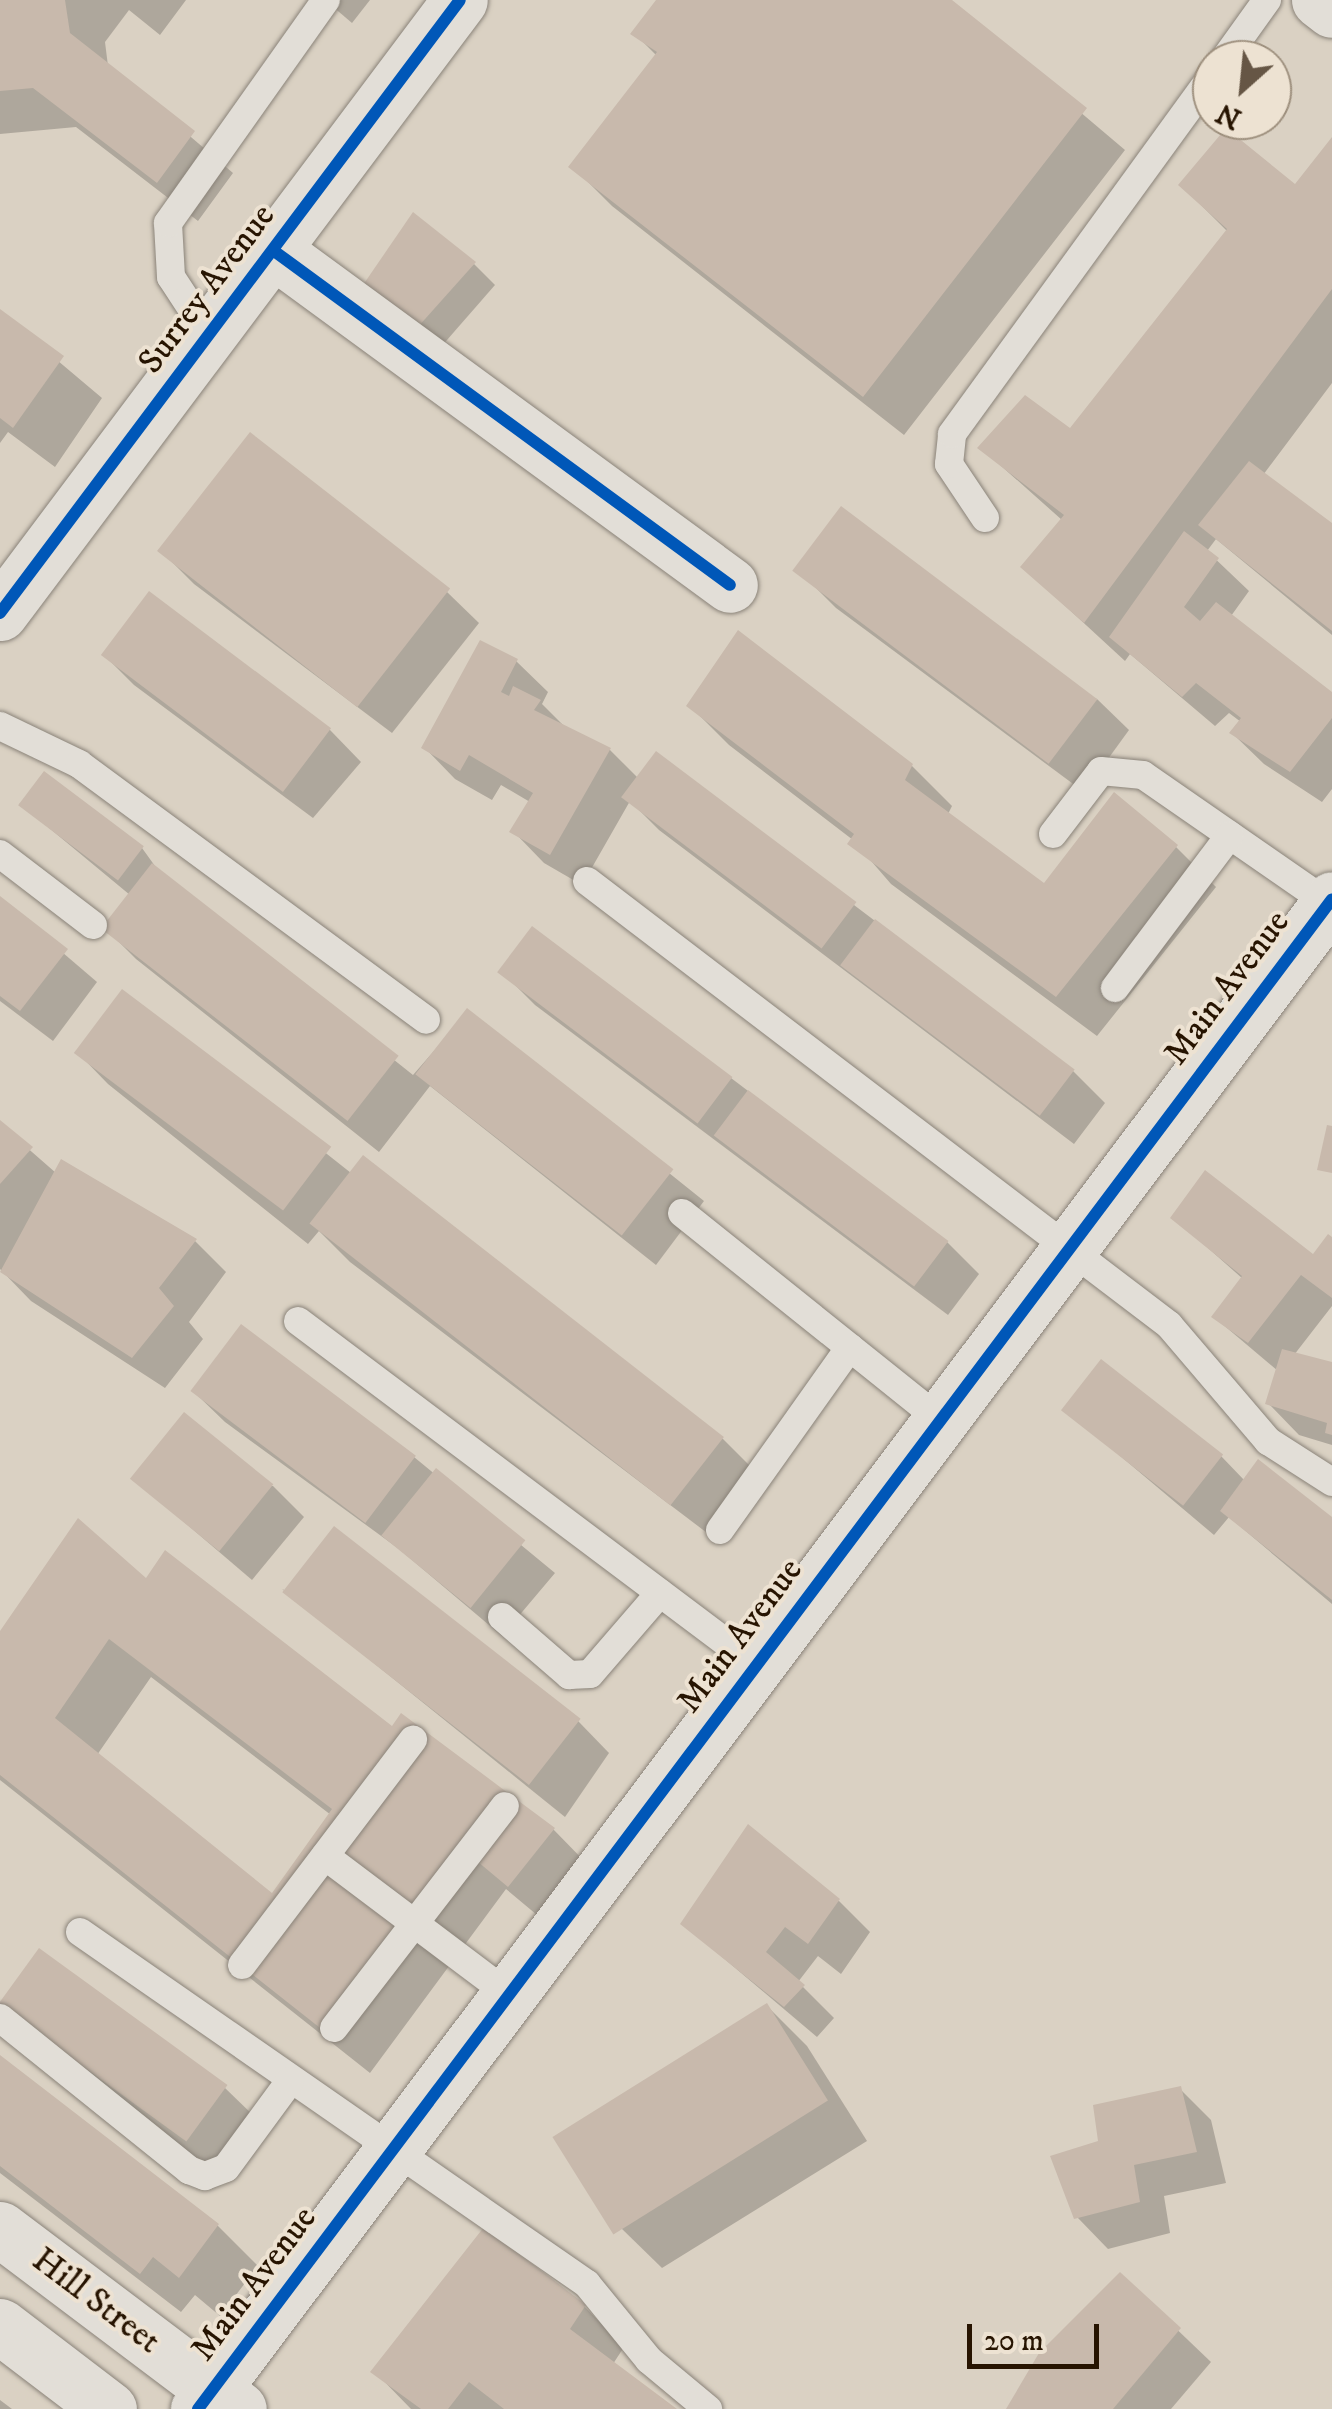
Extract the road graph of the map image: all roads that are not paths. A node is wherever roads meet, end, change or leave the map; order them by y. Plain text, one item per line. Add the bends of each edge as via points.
1 (326, 0) edge
2 (460, 0) edge
3 (1267, 0) edge
4 (1319, 0) edge
5 (1332, 10) edge
6 (1238, 40) edge
7 (1192, 104) edge
8 (274, 251) junction
9 (208, 335) junction
10 (985, 518) dead end
11 (730, 584) dead end
12 (0, 613) edge
13 (1, 731) edge
14 (1053, 834) dead end
15 (1230, 835) junction
16 (0, 854) edge
17 (587, 881) dead end
18 (1330, 901) edge
19 (94, 924) dead end
20 (1115, 988) dead end
21 (426, 1020) dead end
22 (682, 1213) dead end
23 (1068, 1250) junction
24 (298, 1322) dead end
25 (850, 1347) junction
26 (940, 1420) junction
27 (1332, 1482) edge
28 (720, 1530) dead end
29 (660, 1593) junction
30 (502, 1617) dead end
31 (756, 1665) junction
32 (413, 1740) dead end
33 (505, 1806) dead end
34 (324, 1856) junction
35 (414, 1923) junction
36 (80, 1932) dead end
37 (242, 1965) dead end
38 (508, 1994) junction
39 (0, 2018) edge
40 (334, 2028) dead end
41 (290, 2081) junction
42 (390, 2151) junction
43 (0, 2229) edge
44 (0, 2326) edge
45 (217, 2402) edge
46 (109, 2409) edge
47 (708, 2409) edge

1 - 9 lane via 168,222 171,276
2 - 8 street, Surrey Avenue
3 - 6 lane
4 - 5 street
7 - 10 lane via 952,434 949,464
8 - 9 street, Surrey Avenue
8 - 11 street
9 - 12 street, Surrey Avenue
13 - 21 lane via 79,764
14 - 15 lane via 1101,771 1118,769 1143,775
15 - 18 lane
15 - 20 lane
16 - 19 lane
17 - 23 lane
18 - 23 street, Main Avenue
22 - 25 lane
23 - 26 street, Main Avenue
23 - 27 lane via 1186,1340 1268,1441
24 - 29 lane
25 - 26 lane
25 - 28 lane
26 - 31 street, Main Avenue
29 - 30 lane via 590,1674 569,1675
29 - 31 lane
31 - 38 street, Main Avenue
32 - 34 lane
33 - 35 lane
34 - 35 lane
34 - 37 lane
35 - 38 lane
35 - 40 lane
36 - 41 lane
38 - 42 street, Main Avenue
39 - 41 lane via 204,2176 226,2168
41 - 42 lane
42 - 45 street, Main Avenue
42 - 47 lane via 587,2284 649,2360
43 - 45 street, Hill Street
44 - 46 street

